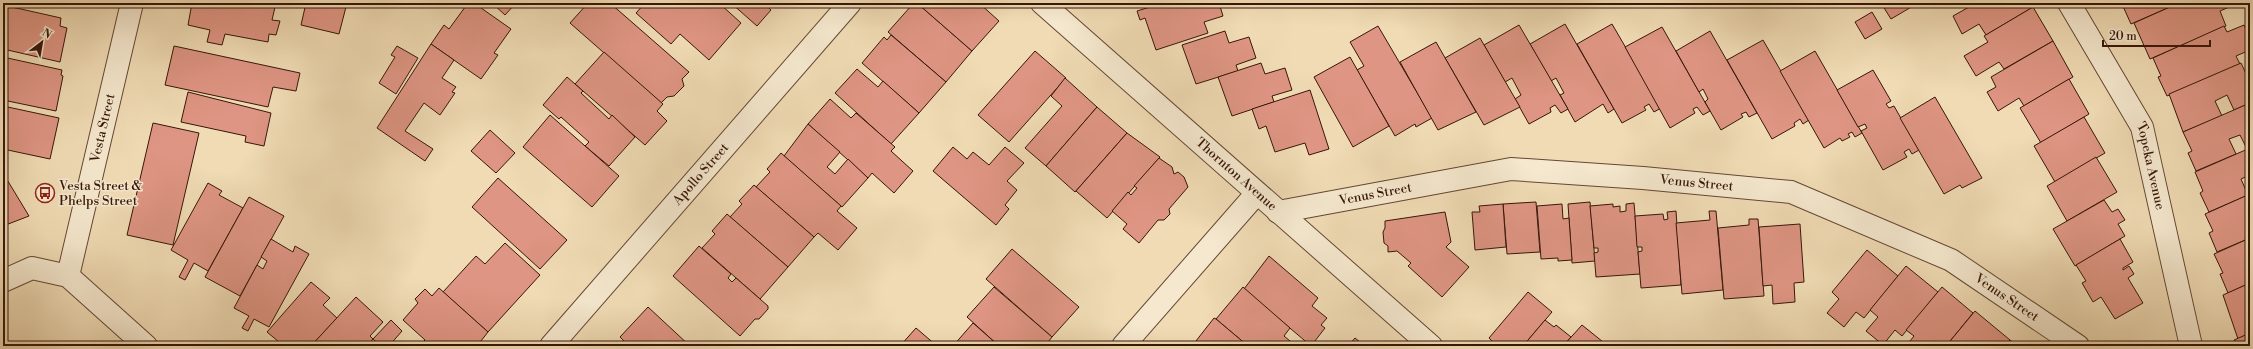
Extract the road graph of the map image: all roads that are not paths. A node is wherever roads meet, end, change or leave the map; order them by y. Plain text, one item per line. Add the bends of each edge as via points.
1 (132, 3) edge
2 (850, 3) edge
3 (1042, 3) edge
4 (2069, 3) edge
5 (1257, 193) junction
6 (1278, 212) junction
7 (68, 276) junction
8 (3, 281) edge
9 (146, 346) edge
10 (551, 346) edge
11 (1122, 346) edge
12 (1431, 346) edge
13 (2078, 346) edge
14 (2191, 346) edge

1 - 7 street, Vesta Street
2 - 10 street, Apollo Street
3 - 5 street, Thornton Avenue
4 - 14 street, Topeka Avenue via 2142,127
5 - 6 street, Thornton Avenue
5 - 11 street
6 - 12 street, Thornton Avenue
6 - 13 street, Venus Street via 1511,169 1792,192 1950,260
7 - 8 street via 32,268
7 - 9 street

